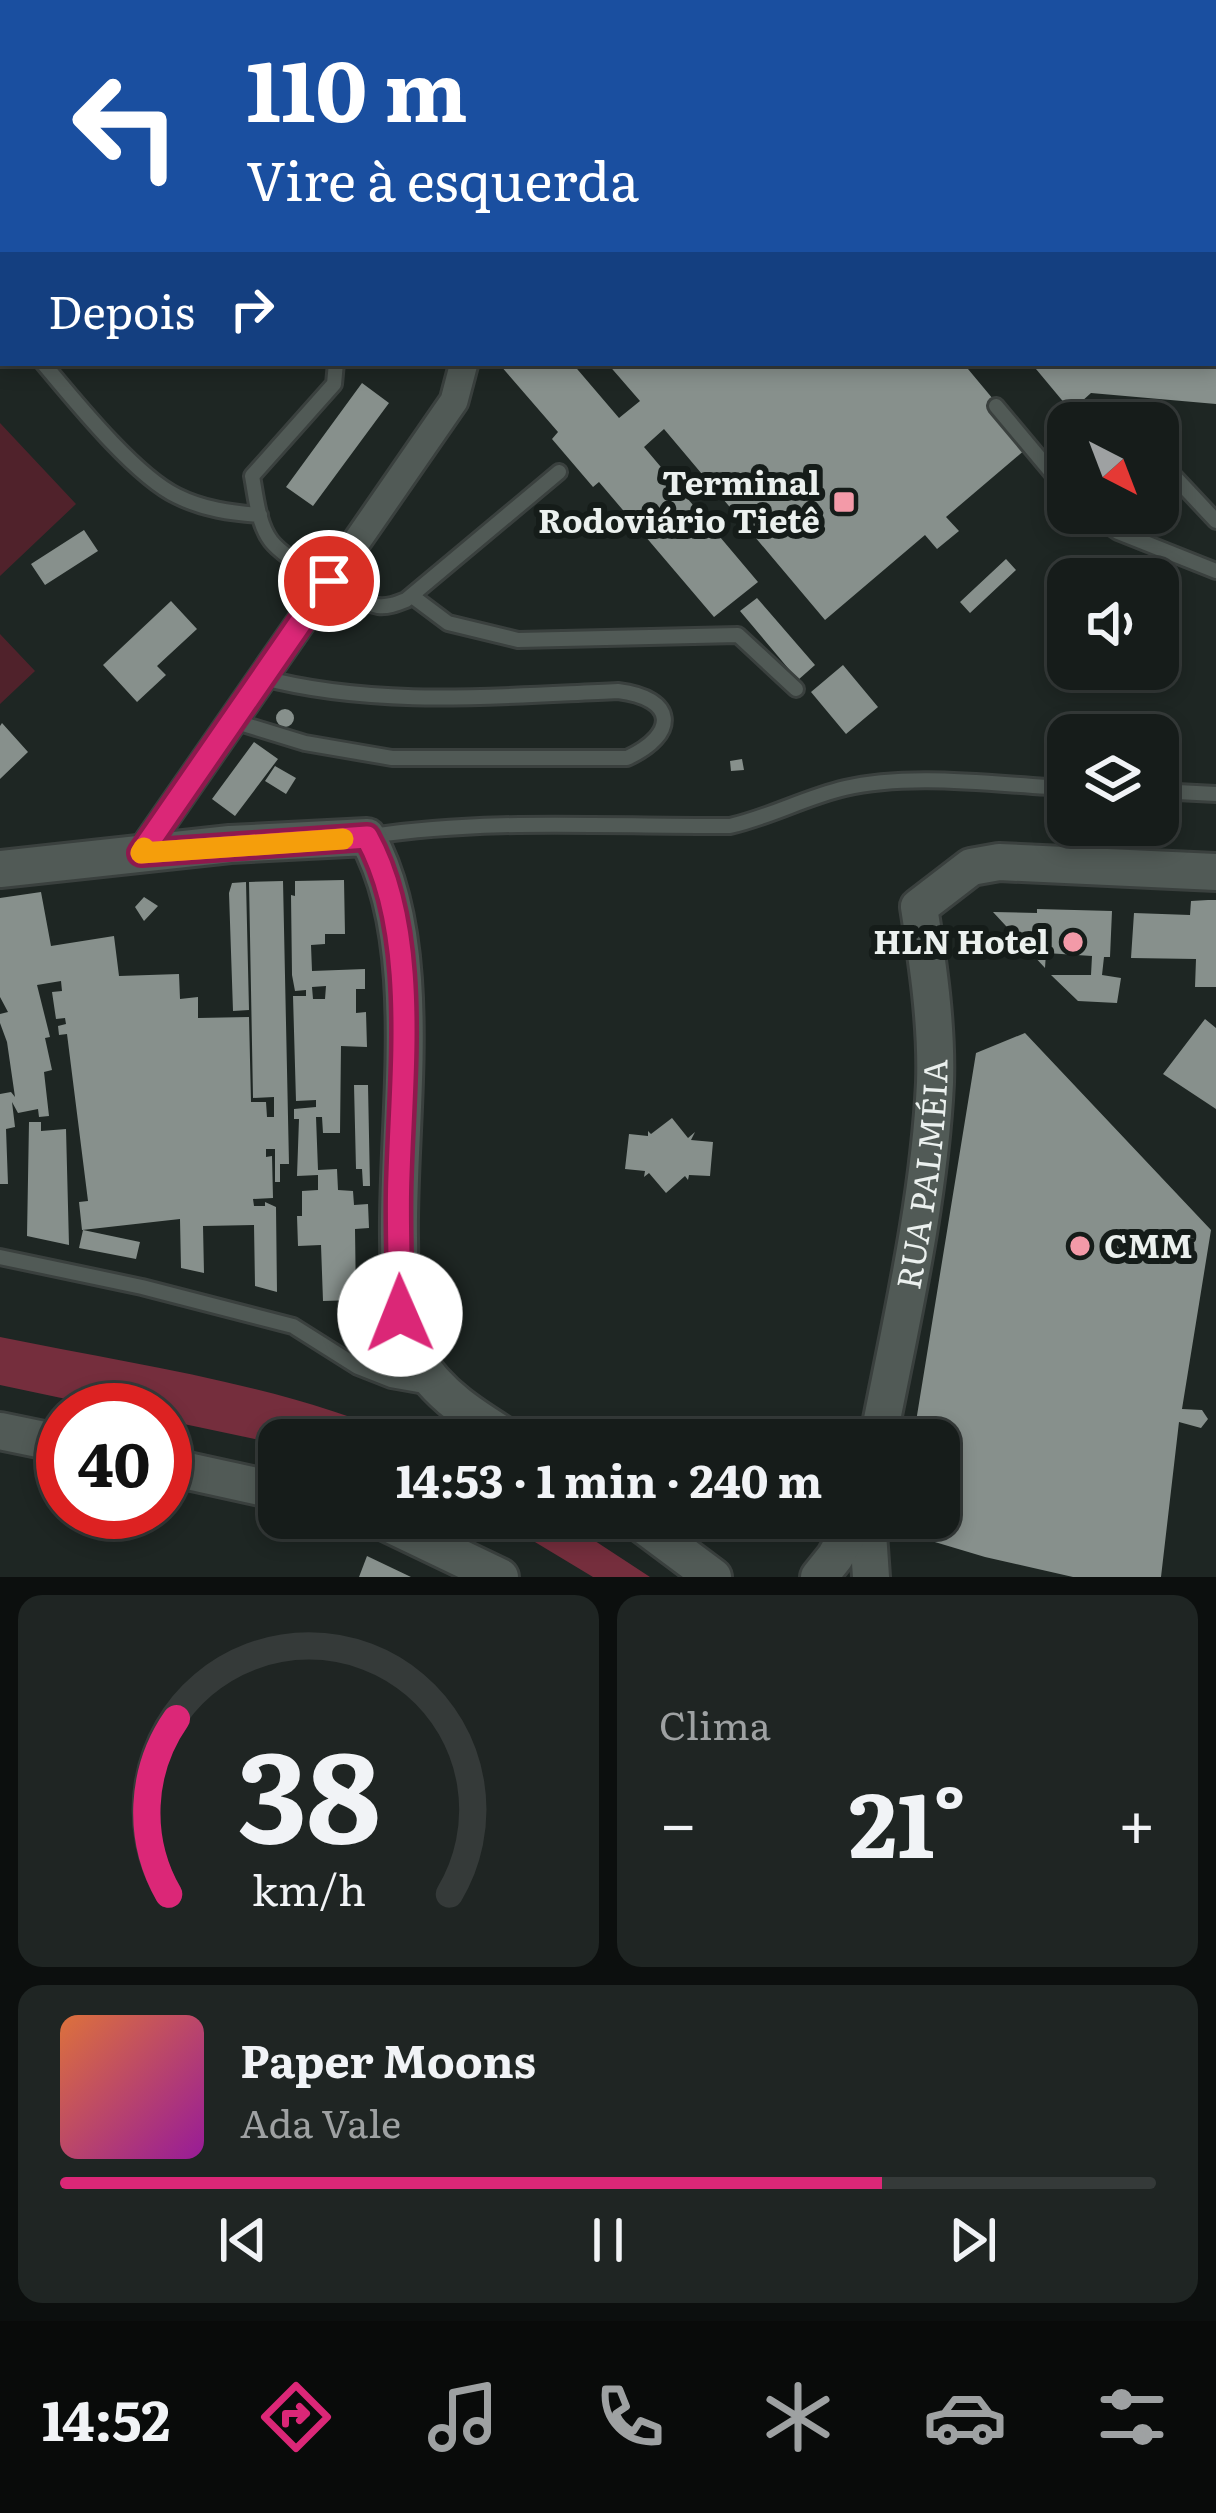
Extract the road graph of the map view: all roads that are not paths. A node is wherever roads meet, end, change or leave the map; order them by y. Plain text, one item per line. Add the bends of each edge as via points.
1 (47, 366) edge
2 (336, 366) edge
3 (463, 366) edge
4 (996, 406) dead end
5 (1047, 467) edge
6 (559, 472) dead end
7 (1179, 481) edge
8 (260, 515) junction
9 (1216, 521) edge
10 (1123, 534) edge
11 (1216, 571) edge
12 (329, 581) junction
13 (412, 596) junction
14 (260, 677) junction
15 (796, 688) dead end
16 (230, 720) junction
17 (1047, 787) edge
18 (1179, 792) edge
19 (1216, 794) edge
20 (367, 837) junction
21 (141, 853) junction
22 (0, 869) edge
23 (1216, 872) edge
24 (0, 1257) edge
25 (436, 1387) junction
26 (481, 1419) edge
27 (882, 1419) edge
28 (0, 1432) edge
29 (36, 1439) edge
30 (192, 1472) edge
31 (258, 1486) edge
32 (421, 1539) edge
33 (662, 1539) edge
34 (845, 1539) edge
35 (868, 1539) edge
36 (500, 1577) edge
37 (713, 1577) edge
38 (818, 1577) edge
39 (871, 1577) edge

1 - 8 lane via 175,496
2 - 8 lane via 334,384 252,476
3 - 12 street via 454,401
4 - 5 lane
6 - 13 lane
7 - 9 lane
8 - 12 lane via 269,539
10 - 11 lane
12 - 13 lane via 374,605
12 - 14 street
13 - 15 lane via 448,623 518,640 737,634
14 - 16 street
14 - 16 lane via 366,696 618,691 644,694 665,717 651,747 627,758 392,758
16 - 21 street
17 - 20 lane via 844,788 730,826
18 - 19 lane
20 - 21 street
20 - 25 street via 391,895 405,1018 400,1314 413,1354
21 - 22 street
23 - 27 street, RUA PALMÉIA via 999,862 971,867 919,907 933,1034 931,1139
24 - 25 lane via 293,1326 358,1367
25 - 26 street
28 - 29 street
30 - 31 street
32 - 36 street
33 - 37 street
34 - 38 street
35 - 39 street

